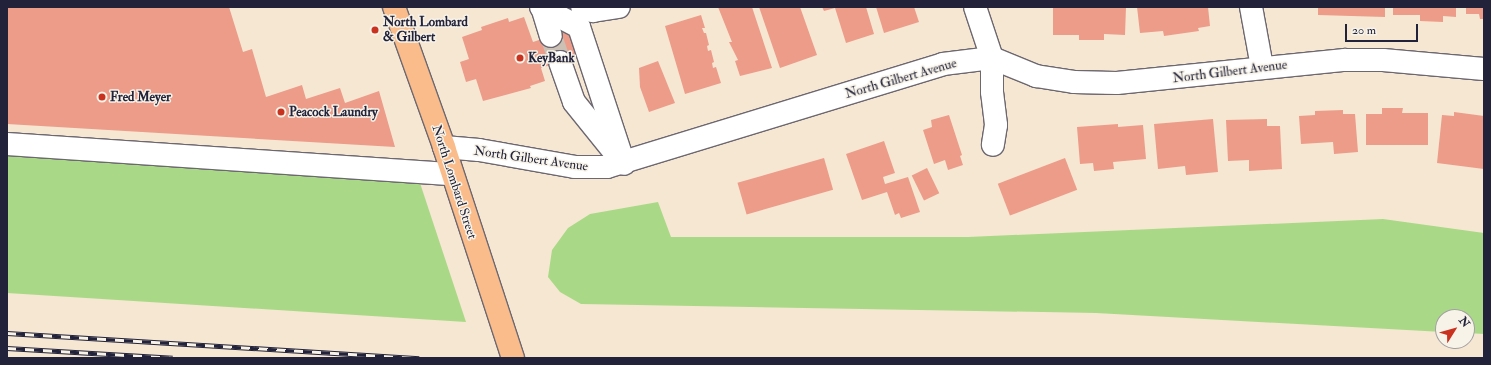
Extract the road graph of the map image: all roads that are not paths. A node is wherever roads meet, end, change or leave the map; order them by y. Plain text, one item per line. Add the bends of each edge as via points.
1 (394, 7) edge
2 (542, 7) edge
3 (582, 7) edge
4 (619, 7) edge
5 (975, 7) edge
6 (1251, 7) edge
7 (552, 36) tunnel mouth
8 (992, 58) junction
9 (560, 62) tunnel mouth
10 (1262, 67) junction
11 (1484, 68) edge
12 (7, 144) edge
13 (992, 145) dead end
14 (444, 148) junction
15 (624, 164) junction
16 (454, 181) junction
17 (513, 358) edge

1 - 14 main road, North Lombard Street
2 - 7 street
2 - 15 street via 579,27
3 - 4 street via 593,11
5 - 8 street
6 - 10 street
8 - 10 street, North Gilbert Avenue via 1036,76 1074,82 1155,81
8 - 13 street via 992,92 996,125
8 - 15 street, North Gilbert Avenue via 944,64
9 - 15 street via 574,102
10 - 11 street, North Gilbert Avenue via 1383,60
12 - 16 street
14 - 15 street, North Gilbert Avenue via 479,150 575,167 601,168
14 - 16 main road, North Lombard Street
16 - 17 main road, North Lombard Street

